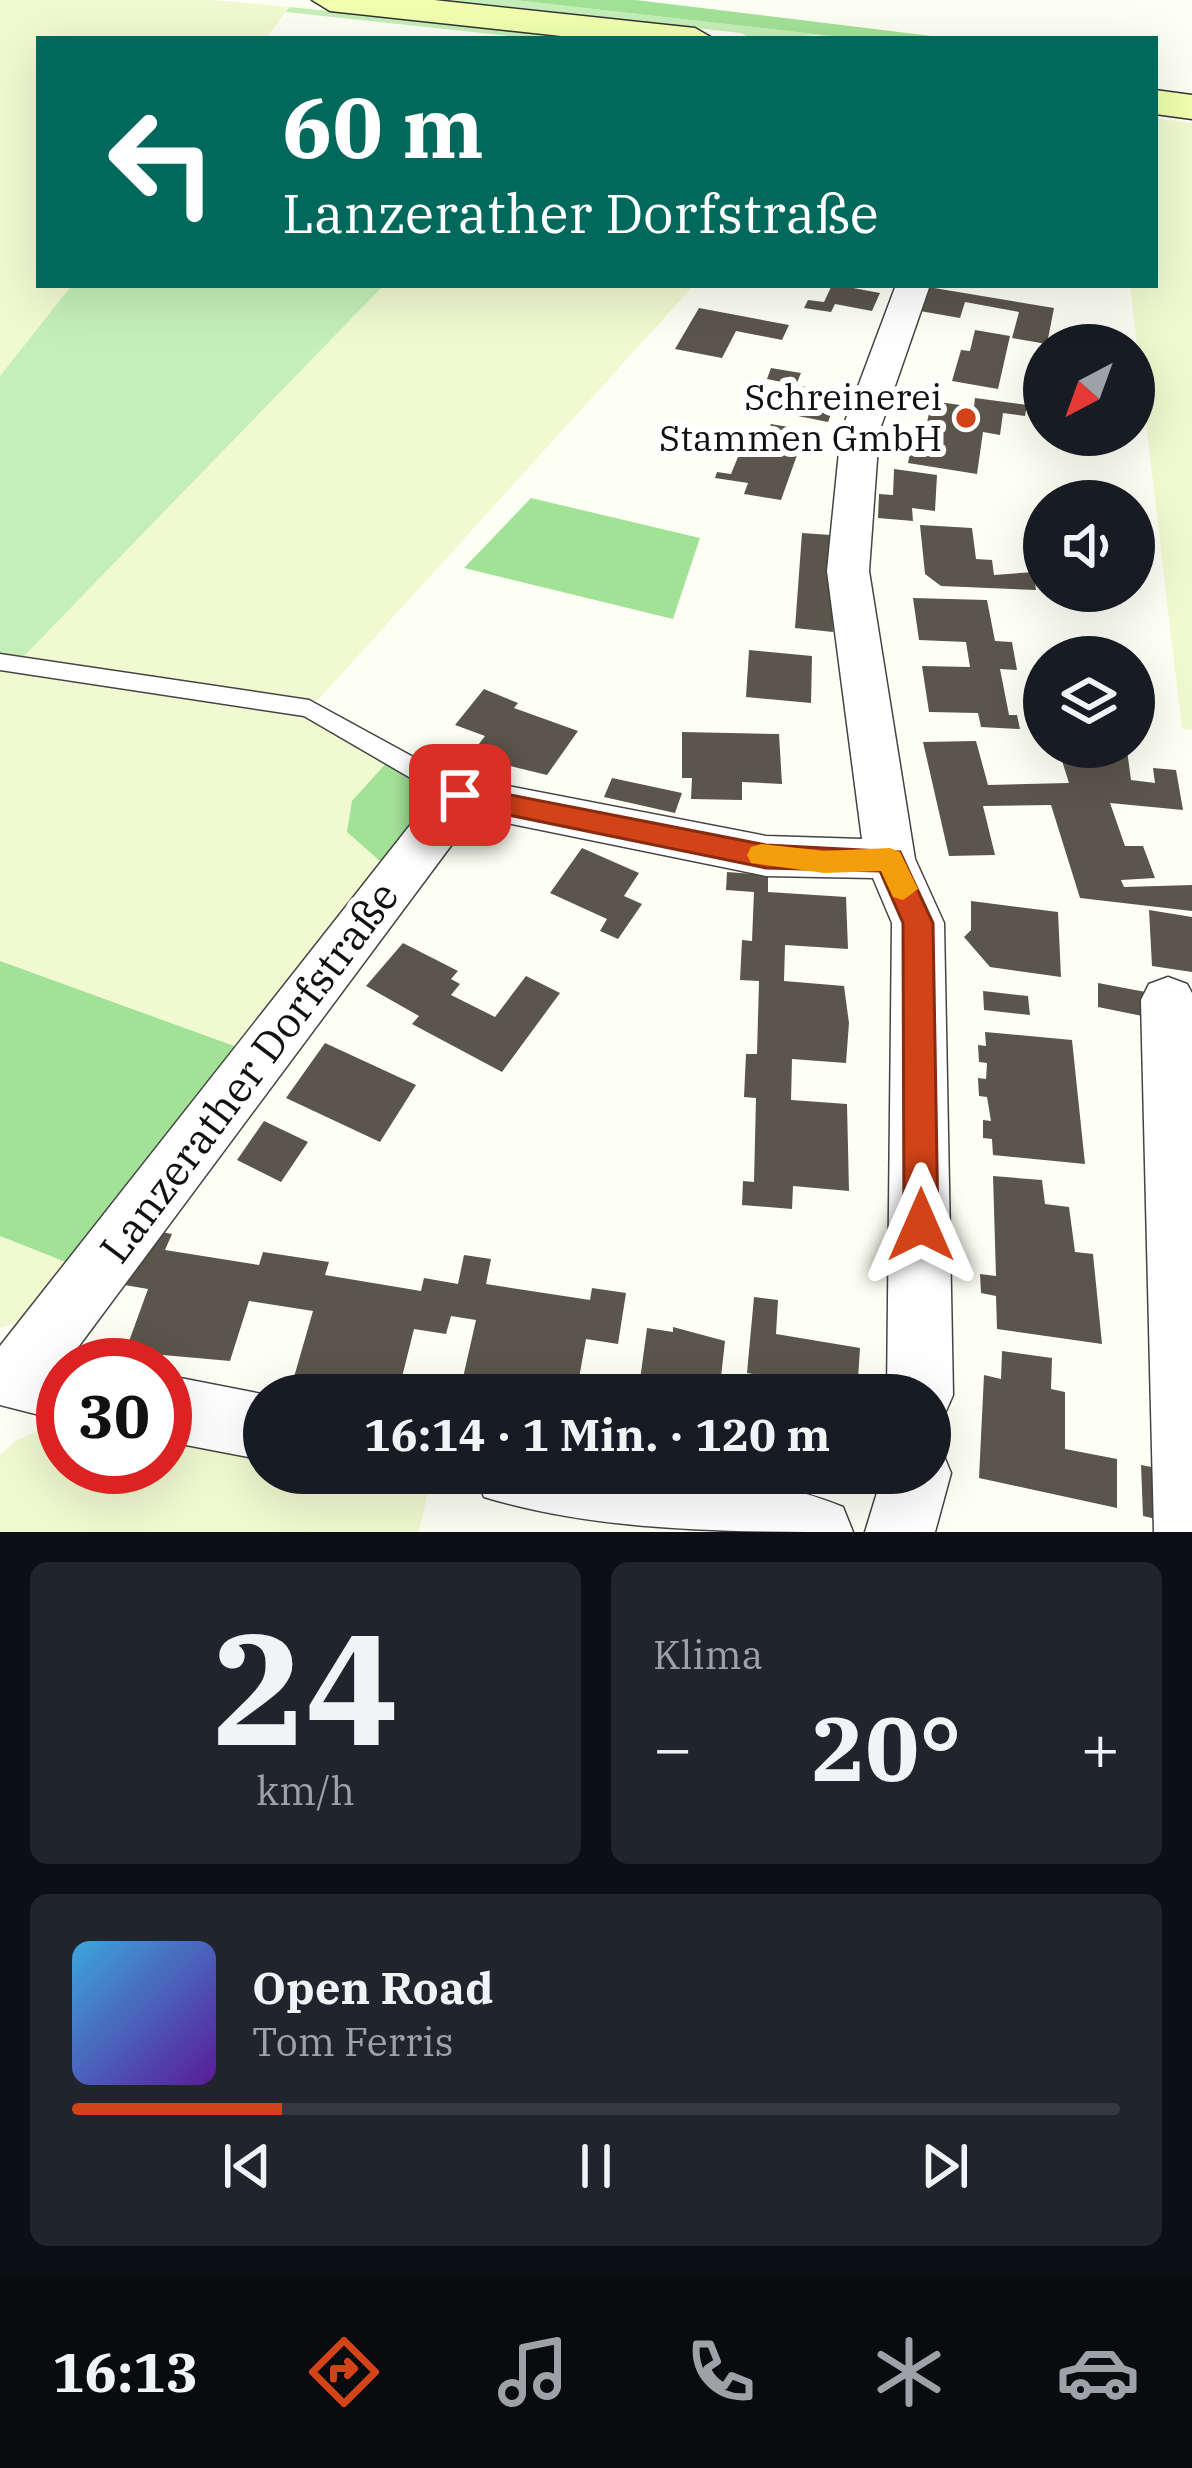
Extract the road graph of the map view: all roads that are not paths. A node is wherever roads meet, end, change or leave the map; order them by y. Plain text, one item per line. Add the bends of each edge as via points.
1 (330, 0) edge
2 (667, 36) edge
3 (1158, 102) edge
4 (1192, 107) edge
5 (912, 288) edge
6 (0, 662) edge
7 (460, 795) junction
8 (890, 860) junction
9 (1168, 1000) dead end
10 (46, 1338) edge
11 (36, 1351) edge
12 (920, 1374) edge
13 (36, 1383) edge
14 (192, 1413) edge
15 (243, 1422) edge
16 (618, 1494) edge
17 (912, 1494) edge
18 (818, 1532) edge
19 (903, 1532) edge
20 (1189, 1532) edge

1 - 2 main road
3 - 4 main road
5 - 8 street via 860,432 849,517 852,630
6 - 7 lane via 309,708
7 - 8 street via 766,856
7 - 10 street, Lanzerather Dorfstraße
8 - 12 street via 918,923
9 - 20 street
11 - 13 street, Lanzerather Dorfstraße via 15,1379
14 - 15 street
16 - 18 street
17 - 19 street

